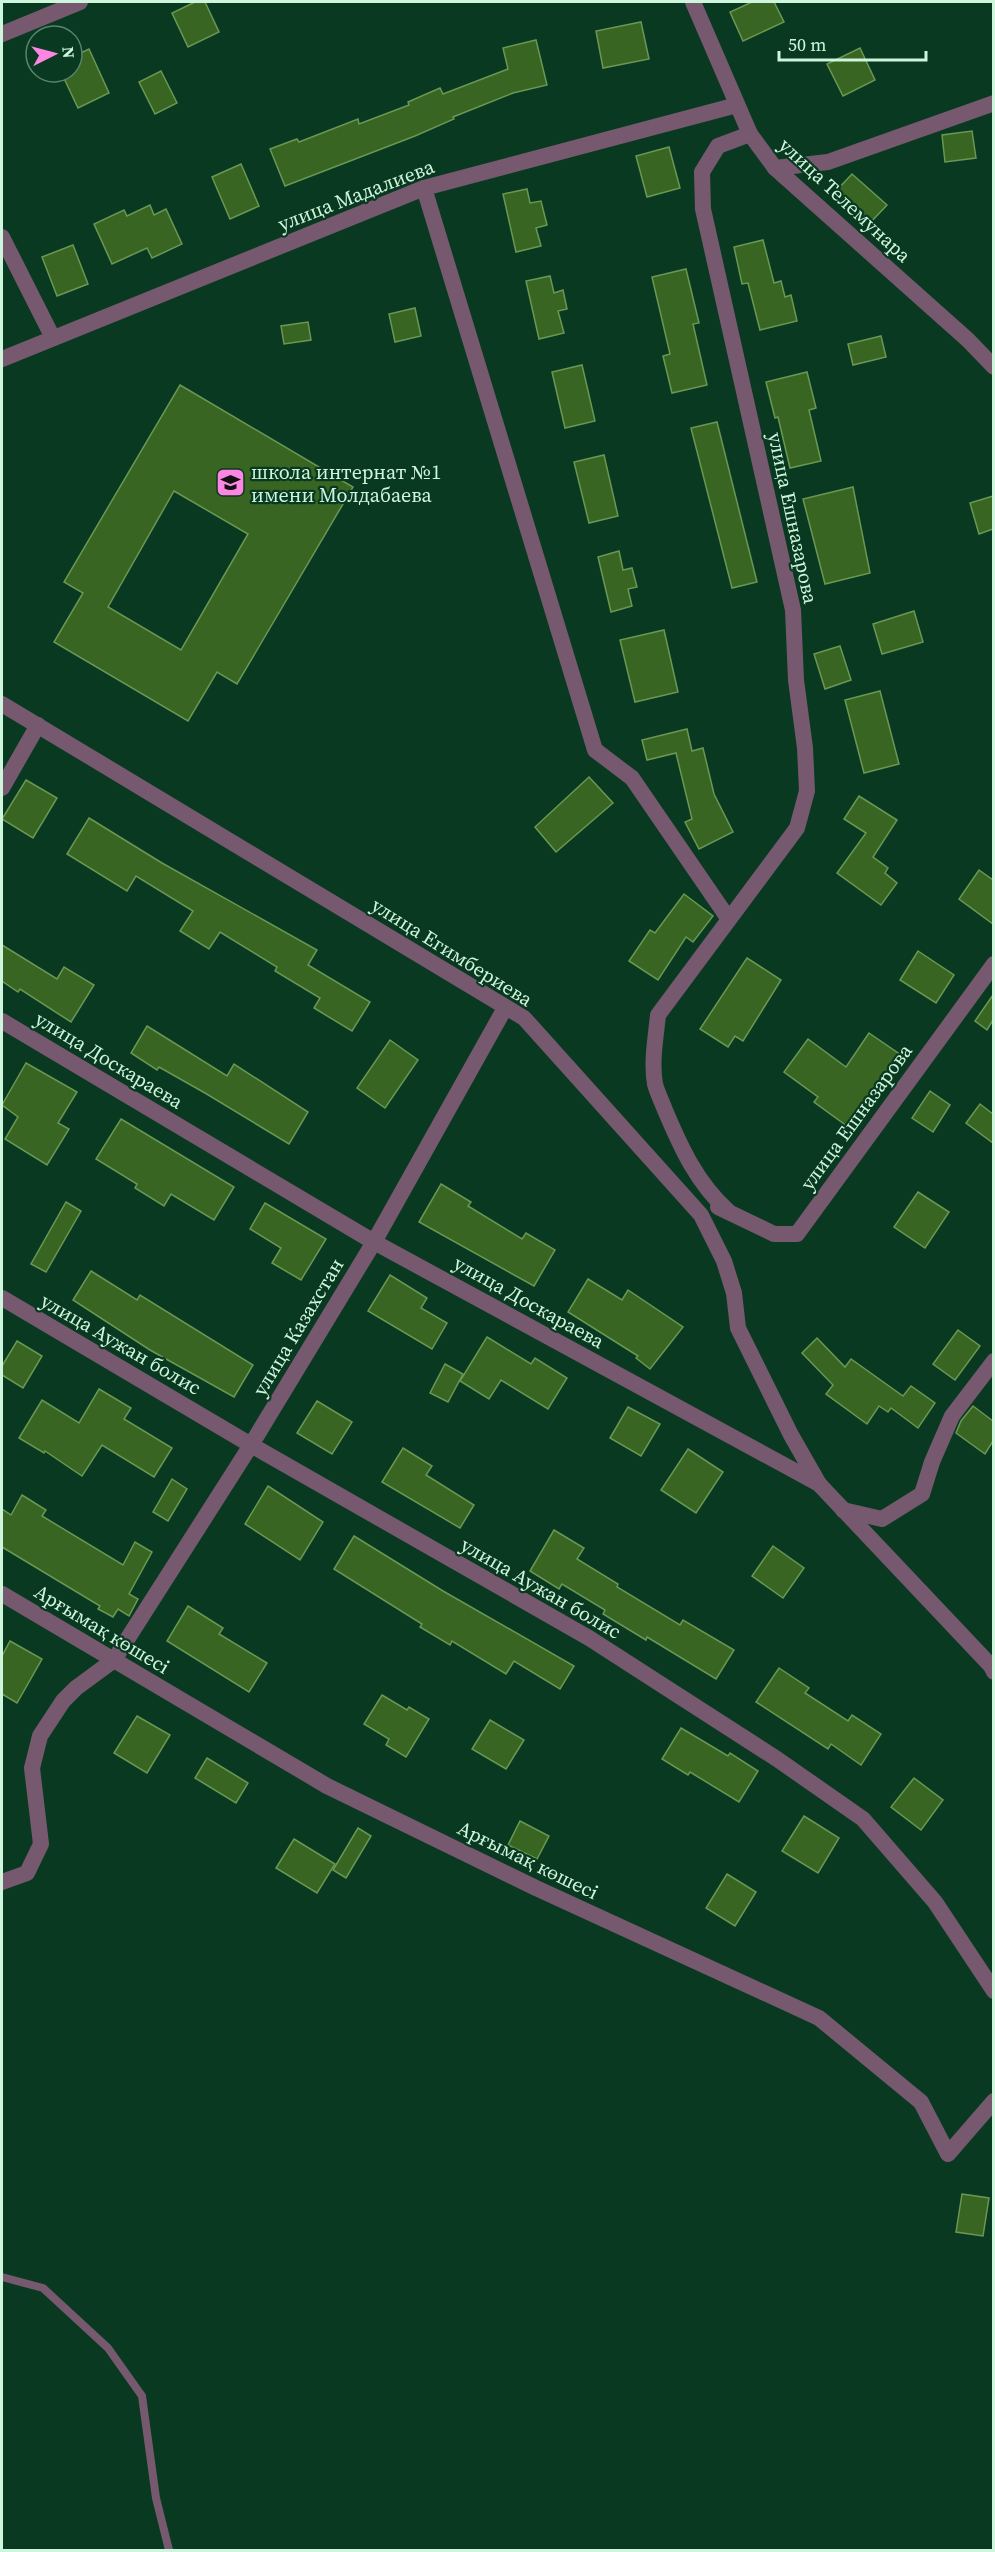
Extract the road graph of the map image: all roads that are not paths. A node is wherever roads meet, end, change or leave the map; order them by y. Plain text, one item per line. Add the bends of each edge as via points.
1 (80, 2) edge
2 (693, 2) edge
3 (2, 34) edge
4 (993, 103) edge
5 (737, 105) junction
6 (750, 134) junction
7 (775, 168) junction
8 (424, 189) junction
9 (2, 237) edge
10 (53, 338) junction
11 (2, 359) edge
12 (993, 367) edge
13 (2, 704) edge
14 (38, 725) junction
15 (2, 788) edge
16 (728, 918) junction
17 (993, 964) edge
18 (505, 1008) junction
19 (2, 1021) edge
20 (678, 1189) junction
21 (728, 1211) junction
22 (374, 1242) junction
23 (2, 1298) edge
24 (993, 1361) edge
25 (251, 1445) junction
26 (819, 1484) junction
27 (843, 1510) junction
28 (2, 1594) edge
29 (114, 1660) junction
30 (993, 1668) edge
31 (2, 1882) edge
32 (993, 1992) edge
33 (993, 2101) edge
34 (2, 2277) edge
35 (169, 2550) edge

1 - 3 street
2 - 5 street, улица Телемунара
4 - 7 street via 828,162
5 - 6 street, улица Телемунара
5 - 8 street, улица Мадалиева
6 - 7 street, улица Телемунара
6 - 16 street, улица Ешназарова via 718,146 702,172 703,209 794,610 807,792 796,828
7 - 12 street, улица Телемунара via 968,340
8 - 10 street, улица Мадалиева
8 - 16 street via 595,750 632,778
9 - 10 street
10 - 11 street, улица Мадалиева
13 - 14 street, улица Егимбериева
14 - 15 street
14 - 18 street, улица Егимбериева
16 - 21 street, улица Ешназарова via 658,1014 655,1084 684,1155 710,1195
17 - 21 street, улица Ешназарова via 797,1234 774,1234
18 - 20 street, улица Егимбериева via 524,1018
18 - 22 street, улица Казахстан
19 - 22 street, улица Доскараева
20 - 21 street, улица Ешназарова
20 - 26 street, улица Егимбериева via 701,1215 719,1252 734,1293 738,1328
22 - 25 street, улица Казахстан
22 - 26 street, улица Доскараева
23 - 25 street, улица Аужан болис
24 - 27 street via 952,1416 922,1494 882,1519
25 - 29 street, улица Казахстан
25 - 32 street, улица Аужан болис via 589,1638 863,1819 936,1902
26 - 27 street, улица Доскараева
27 - 30 street, улица Доскараева
28 - 29 street, Арғымақ көшесі
29 - 31 street via 63,1701 40,1736 32,1767 41,1844 27,1873
29 - 33 street, Арғымақ көшесі via 327,1786 536,1888 819,2018 921,2102 948,2154
34 - 35 lane via 43,2288 108,2348 142,2396 156,2498

